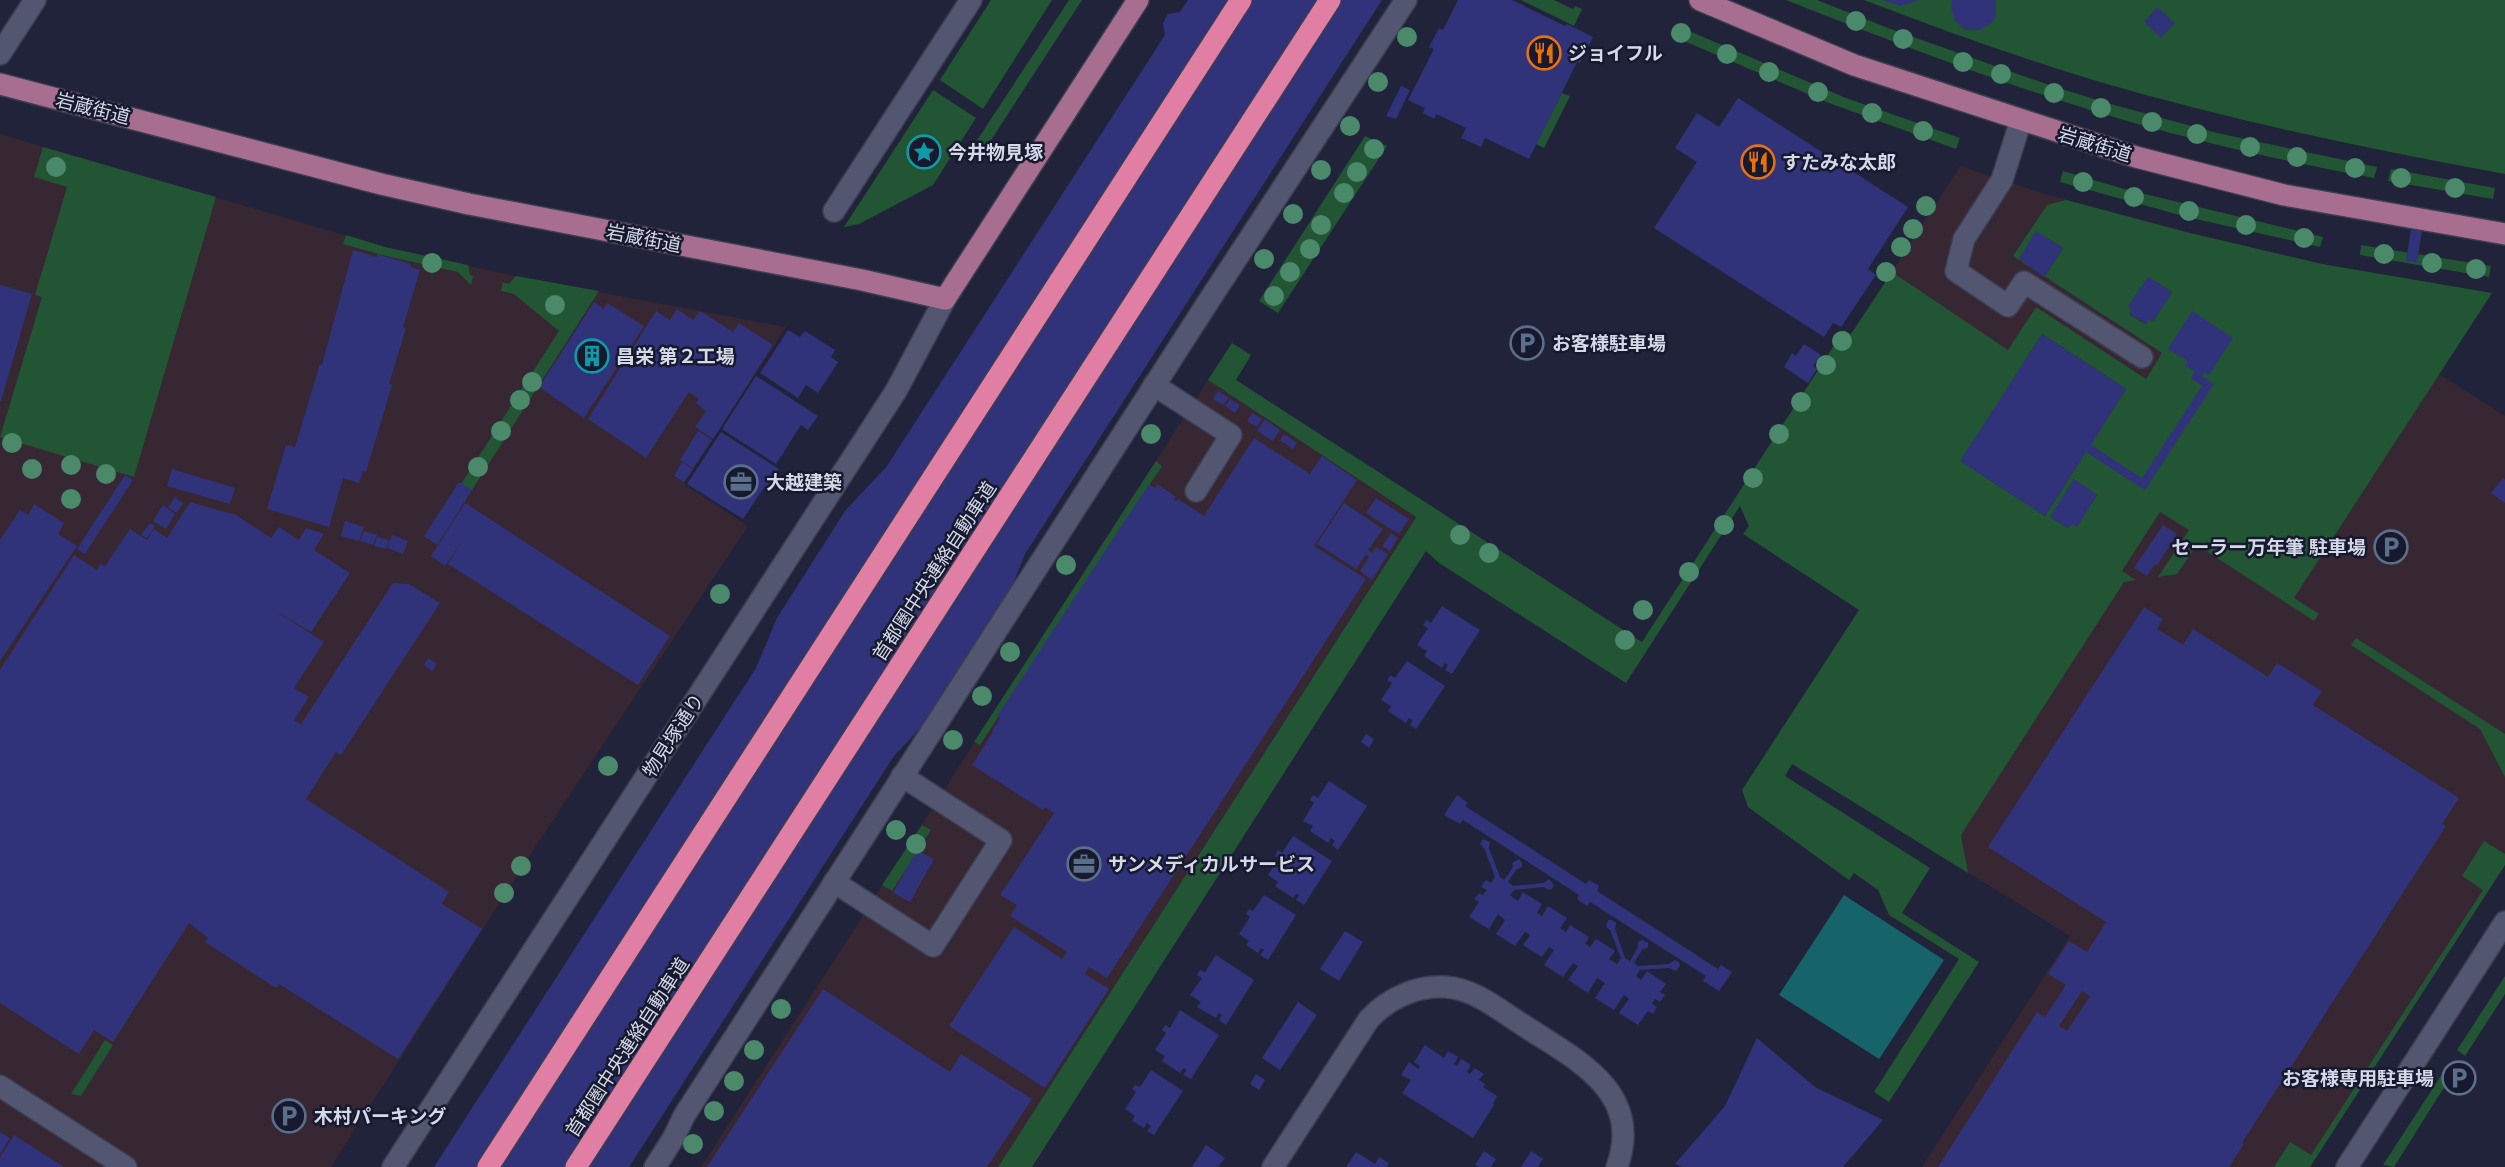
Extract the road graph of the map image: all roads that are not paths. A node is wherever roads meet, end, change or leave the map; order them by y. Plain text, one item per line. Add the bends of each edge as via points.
1 (36, 0) edge
2 (971, 0) edge
3 (1138, 0) edge
4 (1241, 0) edge
5 (1330, 0) edge
6 (1406, 0) edge
7 (1700, 0) edge
8 (0, 54) edge
9 (0, 84) edge
10 (2021, 120) junction
11 (834, 211) dead end
12 (2505, 234) edge
13 (945, 299) junction
14 (2142, 358) dead end
15 (1154, 385) junction
16 (1196, 491) dead end
17 (902, 776) junction
18 (834, 882) junction
19 (2505, 922) edge
20 (0, 1086) edge
21 (126, 1167) edge
22 (393, 1167) edge
23 (488, 1167) edge
24 (576, 1167) edge
25 (655, 1167) edge
26 (1273, 1167) edge
27 (1617, 1167) edge
28 (2347, 1167) edge

1 - 8 street
2 - 11 street
3 - 13 main road
4 - 23 highway
5 - 24 highway, 首都圏中央連絡自動車道
6 - 15 street
7 - 10 main road, 岩蔵街道 via 1854,65
9 - 13 main road, 岩蔵街道 via 469,204
10 - 12 main road, 岩蔵街道 via 2136,157 2284,195
10 - 14 street via 2002,180 1964,239 1956,271 2008,306 2024,282
13 - 22 street, 物見塚通り via 896,391
15 - 16 street via 1231,435
15 - 17 street
17 - 18 street
17 - 18 street via 1001,840 956,911 933,946
18 - 25 street
19 - 28 street
20 - 21 street
26 - 27 street via 1369,1019 1405,994 1433,987 1477,996 1601,1079 1620,1118

